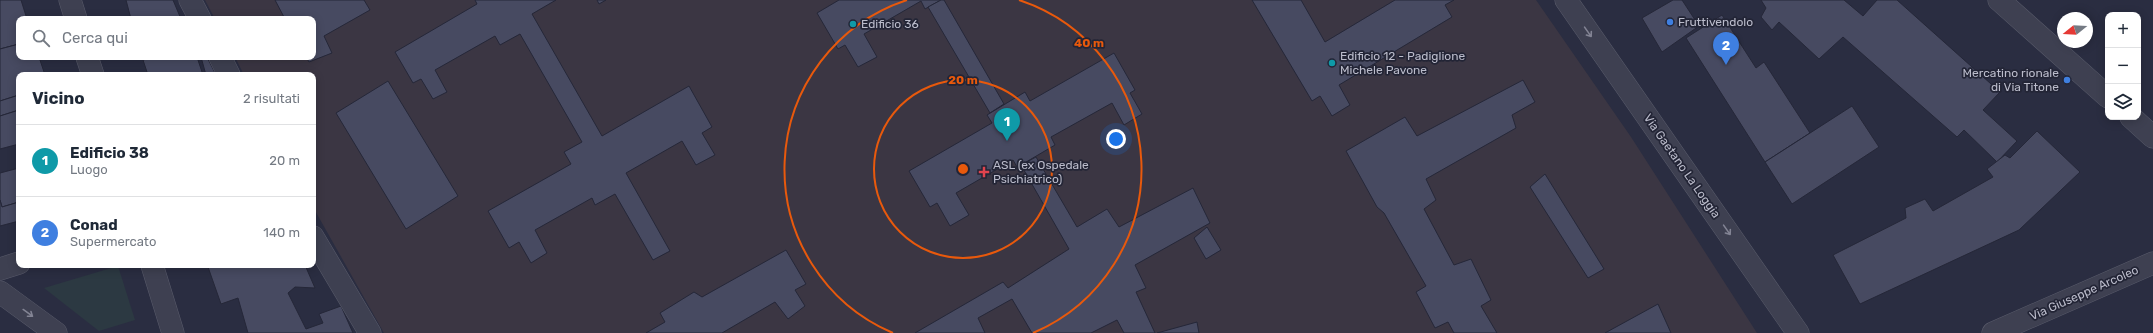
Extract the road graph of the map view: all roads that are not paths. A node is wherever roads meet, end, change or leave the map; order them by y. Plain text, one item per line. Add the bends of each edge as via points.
1 (70, 0) edge
2 (190, 0) edge
3 (1566, 0) edge
4 (1999, 0) edge
5 (75, 16) edge
6 (198, 16) edge
7 (88, 60) edge
8 (222, 60) edge
9 (92, 72) edge
10 (228, 72) edge
11 (2105, 94) edge
12 (2134, 120) edge
13 (2153, 136) edge
14 (316, 242) edge
15 (2153, 262) edge
16 (16, 264) edge
17 (153, 268) edge
18 (0, 269) edge
19 (0, 292) edge
20 (56, 333) edge
21 (173, 333) edge
22 (370, 333) edge
23 (1798, 333) edge
24 (1994, 333) edge

1 - 5 street
2 - 6 street
3 -> 23 street, Via Gaetano La Loggia
4 - 11 street
7 - 9 street
8 - 10 street
12 - 13 street
14 - 22 street
15 - 24 street, Via Giuseppe Arcoleo
16 - 18 street
17 - 21 street
19 -> 20 street

